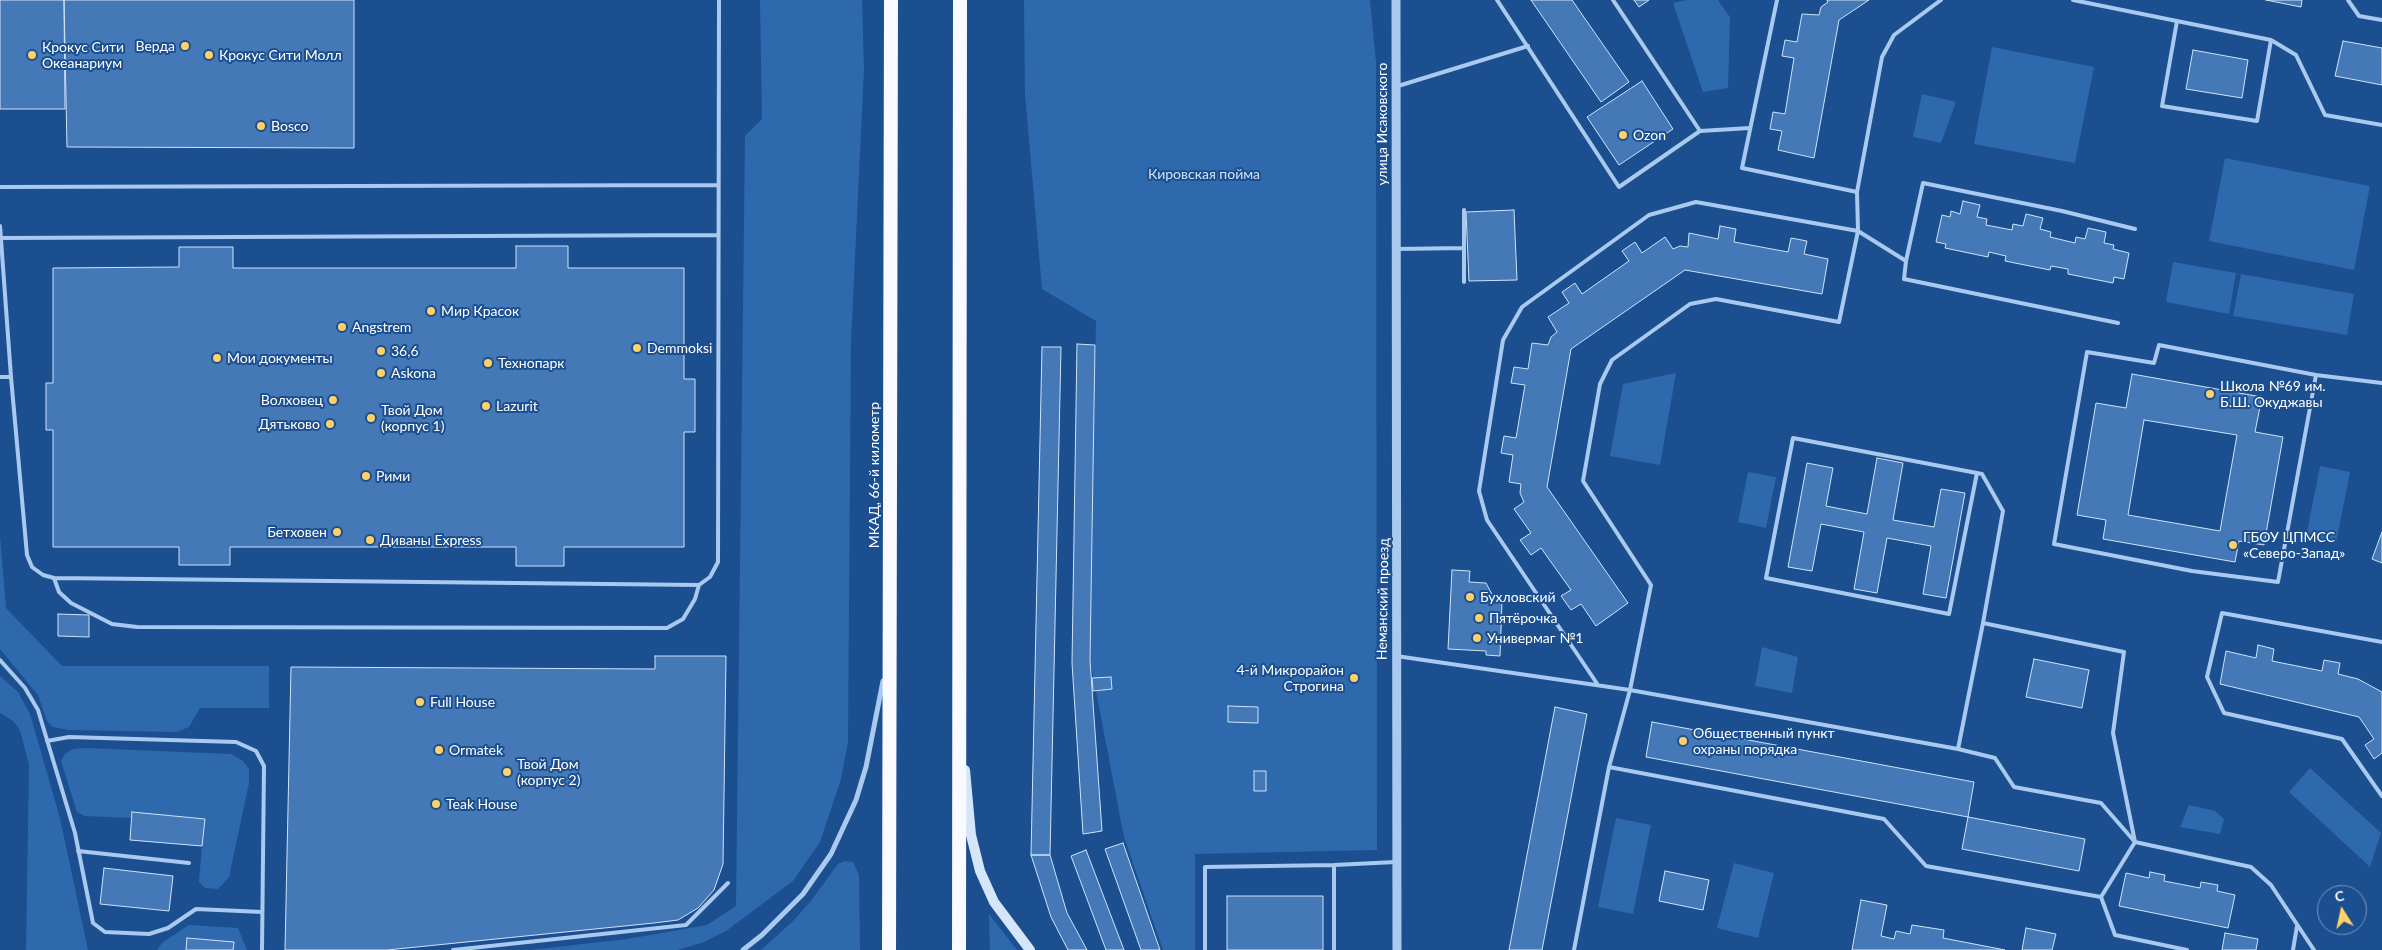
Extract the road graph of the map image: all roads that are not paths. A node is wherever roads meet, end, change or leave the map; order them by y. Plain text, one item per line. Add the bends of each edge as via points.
1 (719, 0) edge
2 (891, 0) edge
3 (960, 0) edge
4 (1396, 0) edge
5 (1497, 0) edge
6 (1612, 0) edge
7 (1777, 0) edge
8 (1941, 0) edge
9 (2073, 0) edge
10 (2348, 0) edge
11 (2177, 20) junction
12 (2382, 20) edge
13 (2271, 40) junction
14 (1528, 46) junction
15 (1395, 86) junction
16 (2382, 125) edge
17 (1750, 128) junction
18 (1700, 132) junction
19 (718, 185) junction
20 (0, 187) edge
21 (1857, 192) junction
22 (1464, 210) dead end
23 (0, 226) edge
24 (2135, 229) dead end
25 (1858, 231) junction
26 (717, 235) junction
27 (1, 238) edge
28 (1464, 248) junction
29 (1396, 249) junction
30 (1906, 261) junction
31 (1464, 282) dead end
32 (2118, 323) dead end
33 (2316, 375) junction
34 (0, 377) edge
35 (11, 377) junction
36 (2382, 383) edge
37 (1976, 473) junction
38 (54, 578) junction
39 (699, 585) junction
40 (1983, 624) junction
41 (890, 640) junction
42 (2382, 642) edge
43 (1396, 656) junction
44 (0, 660) edge
45 (1598, 685) junction
46 (1630, 690) junction
47 (959, 711) junction
48 (47, 741) junction
49 (1958, 749) junction
50 (1609, 767) junction
51 (2382, 796) edge
52 (2135, 842) junction
53 (78, 851) junction
54 (1397, 862) junction
55 (189, 863) dead end
56 (1334, 864) junction
57 (728, 882) dead end
58 (2101, 897) junction
59 (262, 912) junction
60 (2297, 926) junction
61 (262, 950) edge
62 (453, 950) edge
63 (743, 950) edge
64 (889, 950) edge
65 (959, 950) edge
66 (1030, 950) edge
67 (1205, 950) edge
68 (1334, 950) edge
69 (1397, 950) edge
70 (1574, 950) edge
71 (2187, 950) edge
72 (2293, 950) edge
73 (2314, 950) edge

1 - 19 lane
2 - 41 highway, МКАД, 66-й километр
3 - 47 highway
4 - 15 street, улица Исаковского
5 - 14 lane
6 - 18 lane
7 - 17 lane
8 - 21 lane via 1894,35 1882,58
9 - 11 lane
10 - 12 lane via 2358,16
11 - 13 lane
11 - 13 lane via 2162,106 2257,121
13 - 16 lane via 2296,55 2325,115
14 - 15 lane
14 - 18 lane via 1619,187
15 - 29 street, улица Исаковского
17 - 18 lane
17 - 21 lane via 1742,168
19 - 20 lane
19 - 26 lane
21 - 25 lane
22 - 28 lane
23 - 27 lane
24 - 30 lane via 1923,183
25 - 30 lane
25 - 45 lane via 1696,202 1649,215 1522,307 1503,340 1479,490 1487,520
25 - 46 lane via 1839,322 1716,299 1690,304 1612,360 1600,384 1583,481 1651,585
26 - 27 lane
26 - 39 lane via 718,562 710,576
27 - 35 lane
28 - 29 lane
28 - 31 lane
29 - 43 street, Неманский проезд
30 - 32 lane via 1904,279
33 - 33 lane via 2159,345 2154,363 2087,352 2054,544 2192,571 2278,582
33 - 36 lane
34 - 35 lane
35 - 38 lane via 27,555 32,568
37 - 37 lane via 1793,438 1766,578 1949,614
37 - 40 lane via 1982,474 2003,511
38 - 39 lane
38 - 39 lane via 59,592 71,603 112,624 211,628 667,628 683,619
40 - 49 lane
40 - 52 lane via 2124,652 2113,733
41 - 63 street via 866,767 845,826 831,854 803,894 762,936
41 - 64 highway, МКАД, 66-й километр
42 - 51 lane via 2222,613 2207,677 2224,713 2342,739
43 - 45 lane
43 - 54 street, Неманский проезд
44 - 48 lane via 25,688 38,710
45 - 46 lane
46 - 49 lane
46 - 50 lane
47 - 65 highway
47 - 66 main road via 971,835 980,871 994,902
48 - 53 lane
48 - 59 lane via 69,737 236,742 256,751 264,766
49 - 52 lane via 1995,758 2014,787 2101,803
50 - 58 lane via 1884,819 1926,866
50 - 70 lane
52 - 58 lane
52 - 60 lane via 2251,867 2271,886
53 - 55 lane
53 - 59 lane via 93,923 106,932 149,934 168,928 196,909
54 - 56 lane
54 - 69 street, Неманский проезд
56 - 67 lane via 1205,867
56 - 68 lane
57 - 62 lane via 686,925
58 - 71 lane via 2115,935
59 - 61 lane
60 - 72 lane
60 - 73 lane

